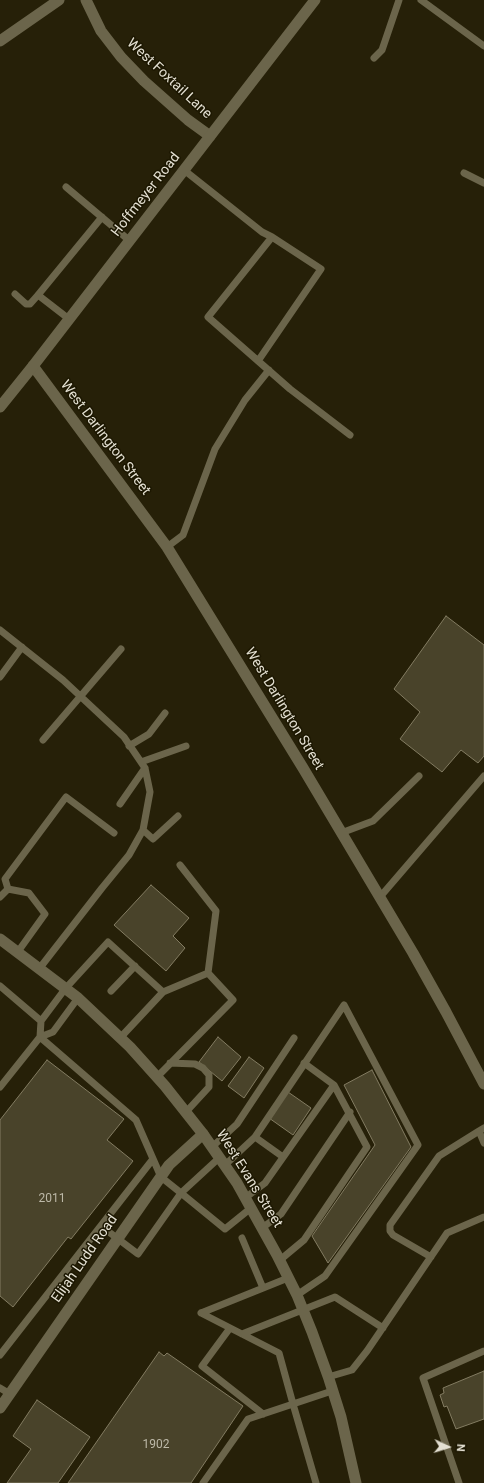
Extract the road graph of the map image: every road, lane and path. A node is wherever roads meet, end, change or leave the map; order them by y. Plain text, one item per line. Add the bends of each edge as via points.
1 (59, 0) edge
2 (86, 0) edge
3 (316, 0) edge
4 (399, 0) edge
5 (421, 0) edge
6 (0, 41) edge
7 (484, 46) edge
8 (374, 58) dead end
9 (210, 136) junction
10 (184, 170) junction
11 (464, 173) dead end
12 (484, 183) edge
13 (66, 187) dead end
14 (102, 217) junction
15 (272, 237) junction
16 (130, 241) junction
17 (15, 294) dead end
18 (38, 295) junction
19 (69, 319) junction
20 (258, 361) junction
21 (32, 366) junction
22 (268, 370) junction
23 (0, 407) edge
24 (350, 435) dead end
25 (167, 547) junction
26 (0, 630) edge
27 (22, 647) junction
28 (121, 649) dead end
29 (0, 676) edge
30 (81, 697) junction
31 (165, 713) dead end
32 (44, 740) dead end
33 (129, 746) junction
34 (186, 746) dead end
35 (143, 765) junction
36 (419, 776) dead end
37 (484, 776) edge
38 (120, 804) dead end
39 (178, 816) dead end
40 (143, 830) junction
41 (341, 832) junction
42 (114, 833) dead end
43 (180, 865) dead end
44 (8, 889) junction
45 (0, 897) edge
46 (380, 897) junction
47 (0, 939) edge
48 (17, 952) junction
49 (135, 966) junction
50 (39, 969) junction
51 (208, 973) junction
52 (0, 986) edge
53 (65, 989) junction
54 (111, 991) dead end
55 (163, 992) junction
56 (78, 998) junction
57 (41, 1021) junction
58 (40, 1037) junction
59 (120, 1038) junction
60 (294, 1038) dead end
61 (170, 1063) junction
62 (304, 1064) junction
63 (157, 1077) junction
64 (484, 1084) edge
65 (334, 1085) junction
66 (0, 1087) edge
67 (186, 1112) junction
68 (350, 1112) junction
69 (481, 1130) edge
70 (203, 1134) junction
71 (254, 1137) junction
72 (484, 1142) edge
73 (212, 1147) junction
74 (283, 1157) junction
75 (153, 1159) junction
76 (222, 1162) junction
77 (161, 1177) junction
78 (180, 1193) junction
79 (248, 1203) junction
80 (484, 1217) edge
81 (101, 1226) junction
82 (262, 1228) junction
83 (242, 1238) dead end
84 (117, 1239) junction
85 (431, 1257) junction
86 (280, 1260) junction
87 (288, 1278) junction
88 (263, 1288) junction
89 (297, 1296) junction
90 (303, 1310) junction
91 (230, 1328) junction
92 (383, 1328) junction
93 (242, 1334) junction
94 (484, 1351) edge
95 (0, 1355) edge
96 (328, 1377) junction
97 (0, 1388) edge
98 (332, 1391) junction
99 (10, 1394) junction
100 (293, 1404) junction
101 (0, 1408) edge
102 (263, 1414) junction
103 (203, 1483) edge
104 (316, 1483) edge
105 (356, 1483) edge
106 (460, 1483) edge

1 - 6 street
2 - 9 street, West Foxtail Lane via 101,31 121,57 144,81
3 - 9 street, Hoffmeyer Road
4 - 8 lane via 382,50
5 - 7 lane
9 - 10 street, Hoffmeyer Road
10 - 15 lane via 262,232
10 - 16 street, Hoffmeyer Road
11 - 12 lane
13 - 14 lane
14 - 16 lane
14 - 18 lane
15 - 20 lane via 208,317
15 - 20 lane via 321,269
16 - 19 street, Hoffmeyer Road
17 - 18 lane via 26,304 30,304
18 - 19 lane
19 - 21 street, Hoffmeyer Road
20 - 22 lane
21 - 23 street, Hoffmeyer Road
21 - 25 street, West Darlington Street
22 - 24 lane
22 - 25 lane via 245,400 215,449 183,535
25 - 41 street, West Darlington Street
26 - 27 lane
27 - 29 lane
27 - 30 lane
28 - 30 lane
30 - 32 lane
30 - 33 lane via 124,738
31 - 33 lane via 149,734
33 - 35 lane
34 - 35 lane
35 - 38 lane
35 - 40 lane via 150,792
36 - 41 lane via 373,821
37 - 46 lane
39 - 40 lane via 153,838
40 - 50 lane via 129,855
41 - 46 street, West Darlington Street
42 - 44 lane via 66,797 5,879
43 - 51 lane via 216,911
44 - 45 lane
44 - 48 lane via 28,893 45,914
46 - 64 street, West Darlington Street
47 - 48 street, West Evans Street
48 - 50 street, West Evans Street
49 - 53 lane via 108,942
49 - 54 lane
49 - 55 lane
50 - 53 street, West Evans Street
51 - 55 lane
51 - 61 lane via 232,1000
52 - 57 lane
53 - 56 street, West Evans Street
53 - 57 lane
55 - 59 lane
56 - 58 lane via 53,1032
56 - 59 street, West Evans Street
57 - 58 lane
58 - 66 lane
58 - 75 lane via 136,1120
59 - 63 street, West Evans Street
60 - 73 lane via 237,1124
61 - 63 lane
61 - 67 lane via 195,1064 209,1075 209,1087
62 - 65 lane
62 - 71 lane
62 - 89 lane via 344,1005 418,1145 325,1276
63 - 67 street, West Evans Street
65 - 68 lane
65 - 74 lane
67 - 70 street, West Evans Street
68 - 82 lane via 281,1214
68 - 86 lane via 367,1147 304,1240
69 - 72 lane
69 - 85 lane via 439,1156 390,1224 393,1236
70 - 73 street, West Evans Street
70 - 77 street, Elijah Ludd Road via 169,1165
71 - 74 lane
71 - 76 lane
73 - 76 street, West Evans Street
74 - 79 lane
75 - 77 lane
75 - 81 lane
76 - 78 lane
76 - 79 street, West Evans Street
77 - 78 lane
77 - 84 street, Elijah Ludd Road
78 - 79 lane via 225,1229
78 - 84 lane via 138,1254
79 - 82 street, West Evans Street
80 - 85 lane via 447,1233
81 - 84 lane
81 - 95 lane
82 - 86 street, West Evans Street
83 - 88 lane
84 - 99 street, Elijah Ludd Road
85 - 92 lane
86 - 87 street, West Evans Street
87 - 88 lane
87 - 89 street, West Evans Street
88 - 91 lane via 201,1313
89 - 90 street, West Evans Street
90 - 92 lane via 335,1297
90 - 93 lane
90 - 96 street, West Evans Street
91 - 93 lane
91 - 102 lane via 202,1366
92 - 96 lane via 352,1370
93 - 100 lane via 278,1353
94 - 106 lane via 423,1378
96 - 98 street, West Evans Street
97 - 99 lane
98 - 100 lane
98 - 105 street, West Evans Street
99 - 101 street, Elijah Ludd Road
100 - 102 lane
100 - 104 lane
102 - 103 lane via 248,1419

